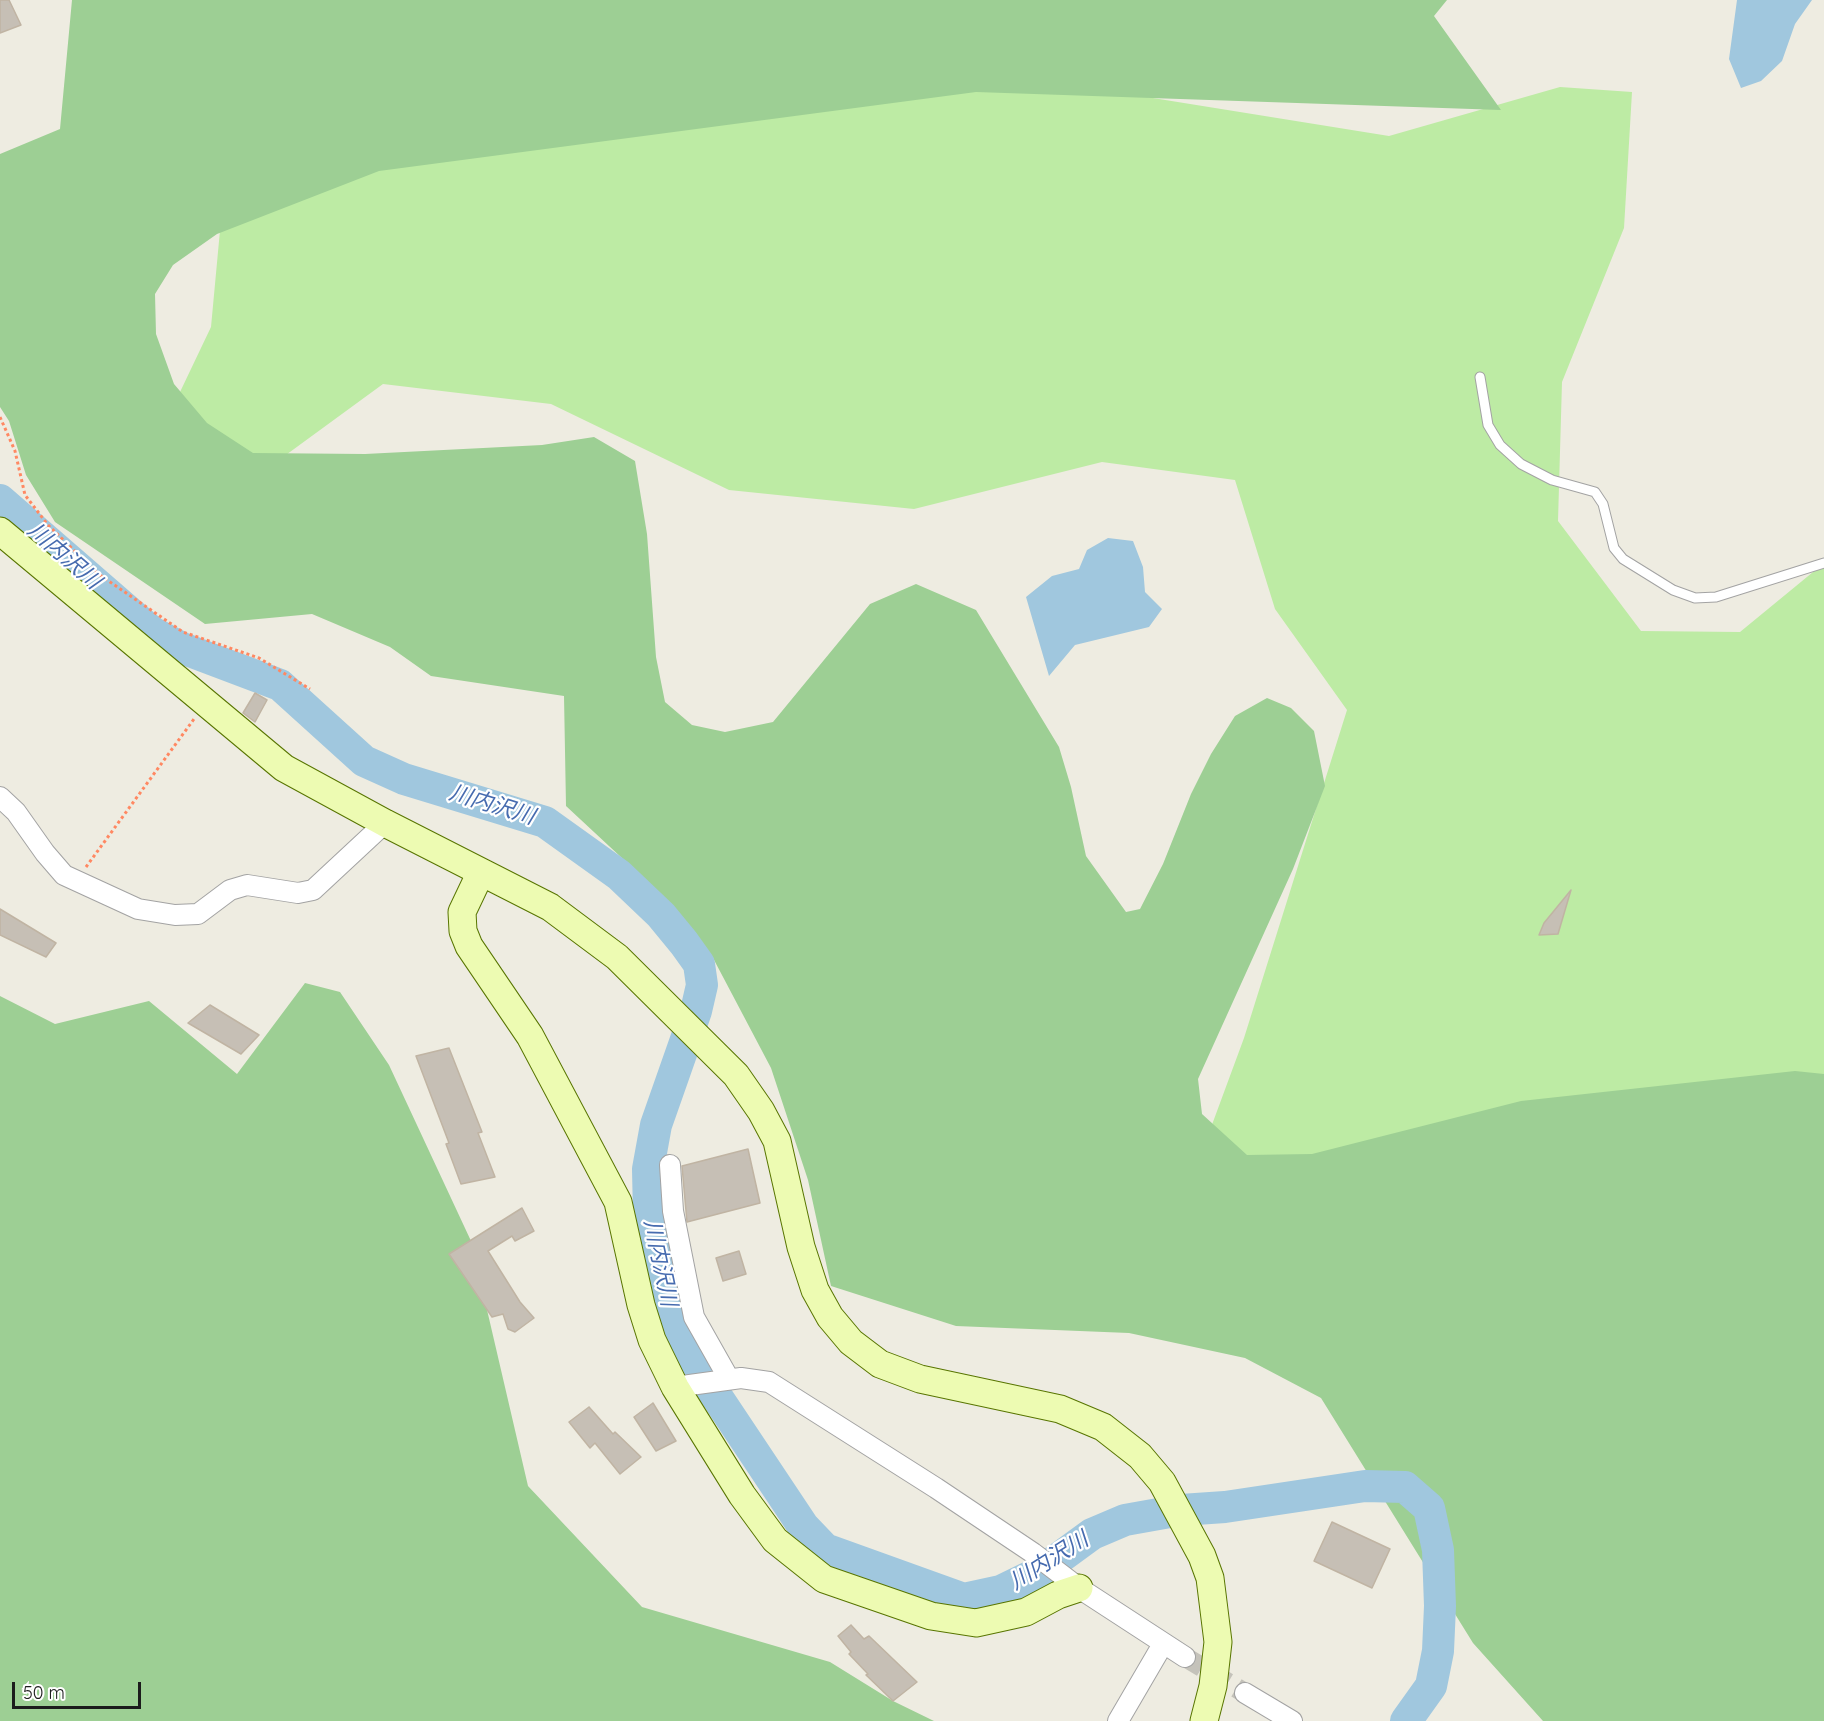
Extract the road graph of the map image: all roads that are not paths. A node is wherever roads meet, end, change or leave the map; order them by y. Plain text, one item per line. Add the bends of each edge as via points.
1 (1480, 377) dead end
2 (0, 531) edge
3 (1824, 563) edge
4 (0, 797) edge
5 (386, 823) junction
6 (481, 872) junction
7 (670, 1165) dead end
8 (726, 1379) junction
9 (682, 1385) junction
10 (1070, 1582) junction
11 (1163, 1644) junction
12 (1185, 1657) tunnel mouth
13 (1245, 1693) tunnel mouth
14 (1118, 1721) edge
15 (1204, 1721) edge
16 (1292, 1721) edge

1 - 3 lane via 1488,425 1500,445 1521,464 1552,480 1595,492 1603,504 1614,548 1623,559 1673,590 1695,598 1716,597
2 - 5 street via 285,768
4 - 5 street via 64,875 138,909 175,915 198,914 230,890 247,885 298,892 313,890
5 - 6 street
6 - 9 street via 462,912 463,931 469,946 530,1036 618,1202 652,1340
6 - 15 street via 550,907 617,957 736,1075 777,1141 814,1290 851,1342 879,1365 920,1379 1060,1409 1103,1427 1140,1456 1167,1491 1210,1578 1218,1642
7 - 8 street via 673,1211 694,1317
8 - 9 street
8 - 10 street via 769,1382 1033,1553
9 - 10 street via 736,1487 775,1540 824,1579 931,1616 976,1623 1019,1614 1058,1596
10 - 11 street
11 - 12 street
11 - 14 street
13 - 16 street

